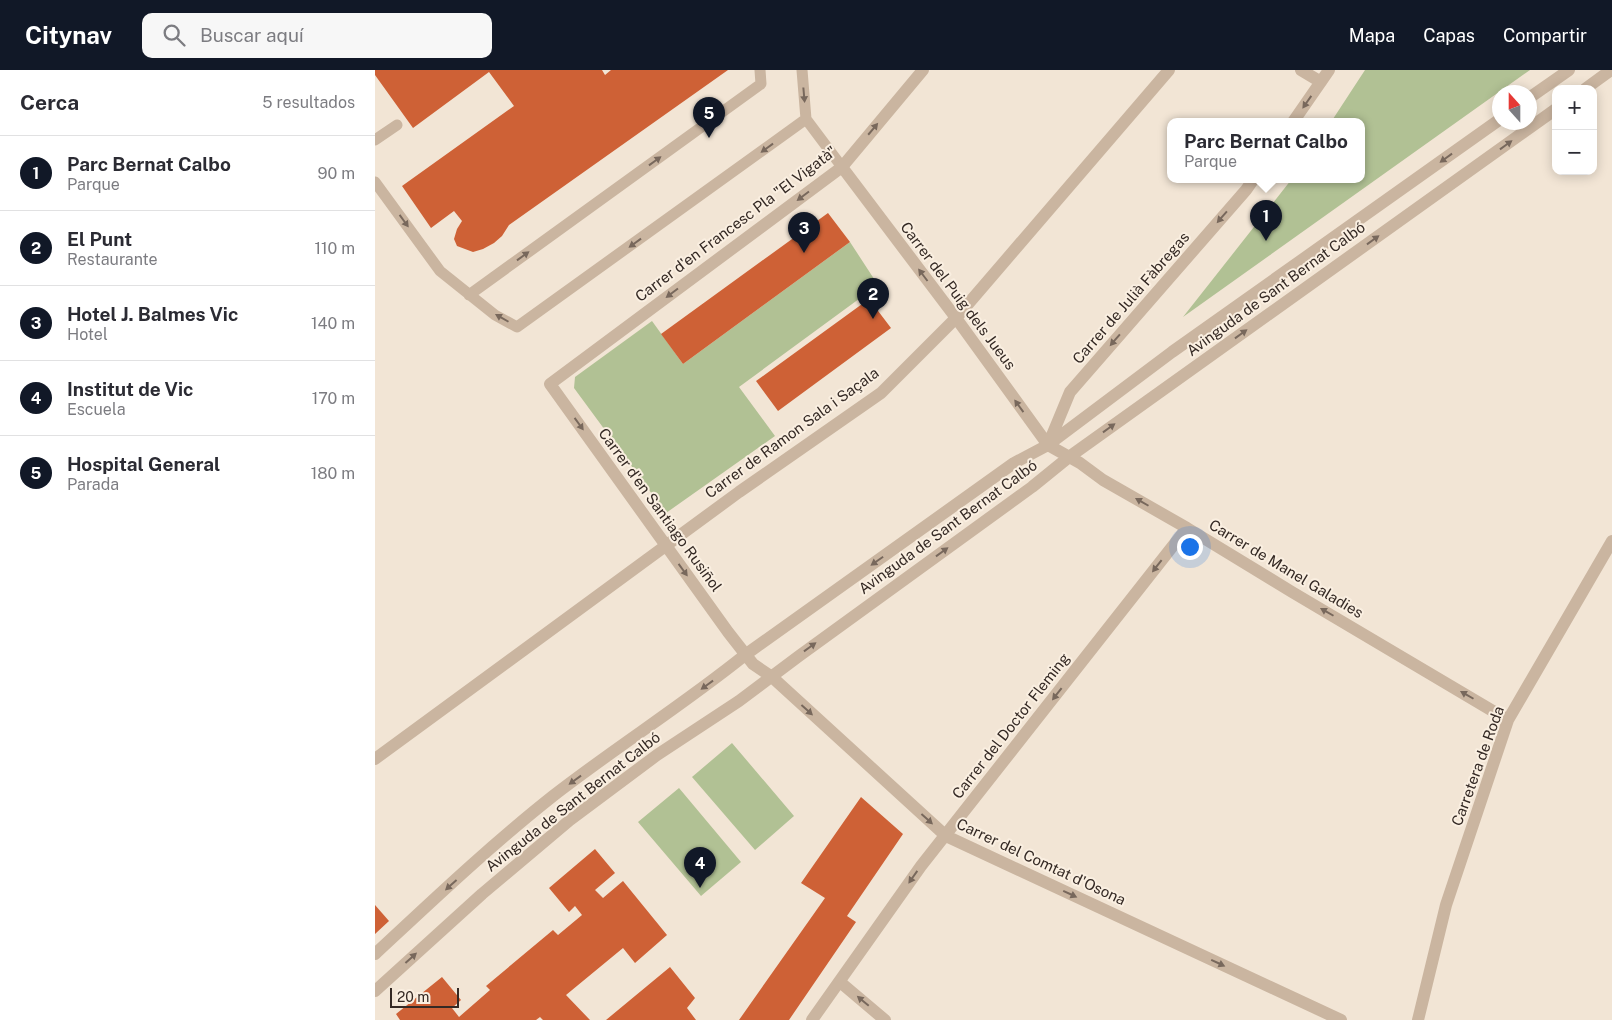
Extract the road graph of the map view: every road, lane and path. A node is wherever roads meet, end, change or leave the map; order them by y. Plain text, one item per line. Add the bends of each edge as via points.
1 (760, 70) edge
2 (802, 70) edge
3 (923, 70) edge
4 (1169, 70) edge
5 (1301, 70) edge
6 (1329, 70) edge
7 (1569, 70) edge
8 (1611, 70) edge
9 (1321, 82) junction
10 (1590, 85) edge
11 (1537, 92) edge
12 (1552, 112) edge
13 (1296, 118) edge
14 (806, 119) junction
15 (397, 124) dead end
16 (1492, 125) edge
17 (375, 140) edge
18 (842, 167) junction
19 (375, 182) edge
20 (1251, 183) edge
21 (469, 295) junction
22 (955, 318) junction
23 (550, 384) joint
24 (1048, 445) junction
25 (1069, 457) junction
26 (1187, 528) junction
27 (1612, 541) edge
28 (665, 546) junction
29 (745, 655) junction
30 (771, 677) junction
31 (1509, 720) junction
32 (375, 760) edge
33 (946, 836) junction
34 (375, 954) edge
35 (840, 982) junction
36 (375, 991) edge
37 (812, 1020) edge
38 (885, 1020) edge
39 (1341, 1020) edge
40 (1418, 1020) edge

21 -> 1 lane via 761,84
2 -> 14 lane
18 -> 3 street, Carrer d'en Francesc Pla "El Vigatà"
4 - 22 street, Carrer de Ramon Sala i Saçala
5 - 9 street
6 - 9 street
7 - 11 street
8 - 10 street
9 -> 13 street
25 -> 12 street, Avinguda de Sant Bernat Calbó
14 - 18 lane
14 -> 21 lane via 517,327
15 - 17 lane
16 -> 24 street, Avinguda de Sant Bernat Calbó via 1172,352
22 -> 18 street, Carrer del Puig dels Jueus
18 -> 23 street, Carrer d'en Francesc Pla "El Vigatà"
19 -> 21 lane via 440,271
20 -> 24 street, Carrer de Julià Fàbregas via 1070,392
24 -> 22 street, Carrer del Puig dels Jueus
22 - 28 street, Carrer de Ramon Sala i Saçala via 881,393
23 -> 28 street, Carrer d'en Santiago Rusiñol
24 - 25 street, Carrer de Manel Galadies
24 -> 29 street, Avinguda de Sant Bernat Calbó via 1014,463
26 -> 25 street, Carrer de Manel Galadies
30 -> 25 street, Avinguda de Sant Bernat Calbó via 1032,488
31 -> 26 street, Carrer de Manel Galadies
26 -> 33 street, Carrer del Doctor Fleming
27 - 31 street, Carretera de Roda
28 -> 29 street, Carrer d'en Santiago Rusiñol
28 - 32 street, Carrer de Ramon Sala i Saçala
29 - 30 street, Carrer del Comtat d'Osona
29 -> 34 street, Avinguda de Sant Bernat Calbó via 553,796
30 -> 33 street, Carrer del Comtat d'Osona
36 -> 30 street, Avinguda de Sant Bernat Calbó via 570,820 657,755
31 - 40 street, Carretera de Roda via 1446,905
33 -> 35 street, Carrer del Doctor Fleming via 921,866
33 -> 39 street, Carrer del Comtat d'Osona
35 - 37 street, Carrer del Doctor Fleming
38 -> 35 street

